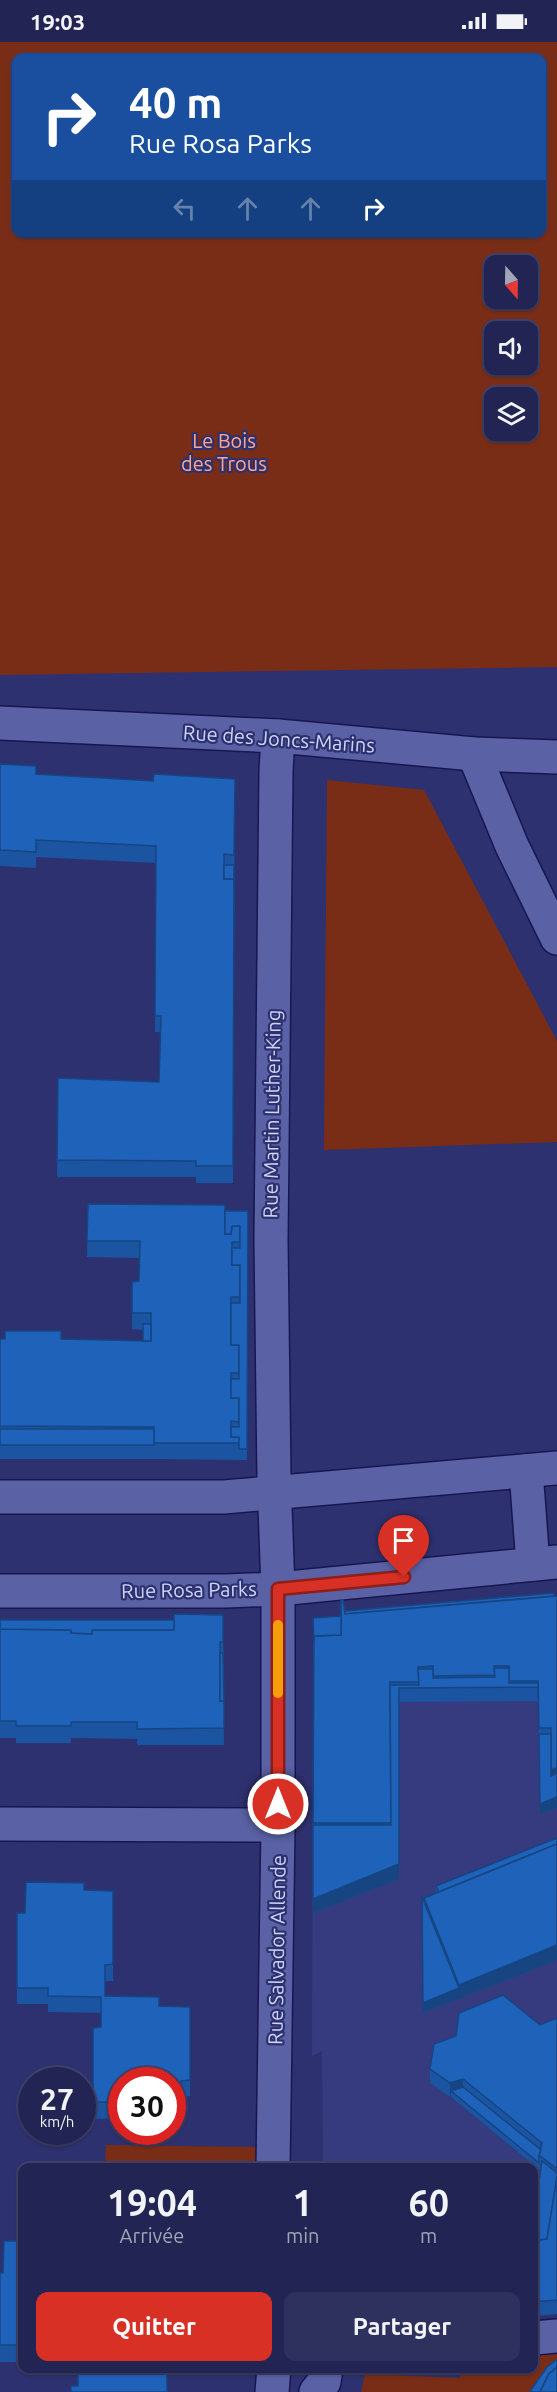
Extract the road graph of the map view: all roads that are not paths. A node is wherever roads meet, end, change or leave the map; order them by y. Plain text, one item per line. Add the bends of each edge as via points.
1 (0, 723) edge
2 (278, 736) junction
3 (474, 754) junction
4 (557, 757) edge
5 (557, 938) edge
6 (541, 1470) edge
7 (276, 1492) junction
8 (0, 1497) edge
9 (545, 1563) edge
10 (278, 1589) junction
11 (0, 1591) edge
12 (0, 1824) edge
13 (278, 1825) junction
14 (273, 2163) edge
15 (557, 2336) edge
16 (538, 2338) edge
17 (274, 2373) edge
18 (325, 2373) edge
19 (272, 2392) edge
20 (316, 2392) edge

1 - 2 street, Rue des Joncs-Marins
2 - 3 street, Rue des Joncs-Marins
2 - 7 street, Rue Martin Luther-King via 271,1239
3 - 4 street, Rue des Joncs-Marins
3 - 5 street via 512,846
6 - 7 street
6 - 9 street
7 - 8 street via 224,1497
7 - 10 street, Rue Martin Luther-King
9 - 10 street, Rue Rosa Parks
10 - 11 street, Rue Rosa Parks
10 - 13 street, Rue Salvador Allende
12 - 13 street
13 - 14 street, Rue Salvador Allende
15 - 16 street
17 - 19 street
18 - 20 street

